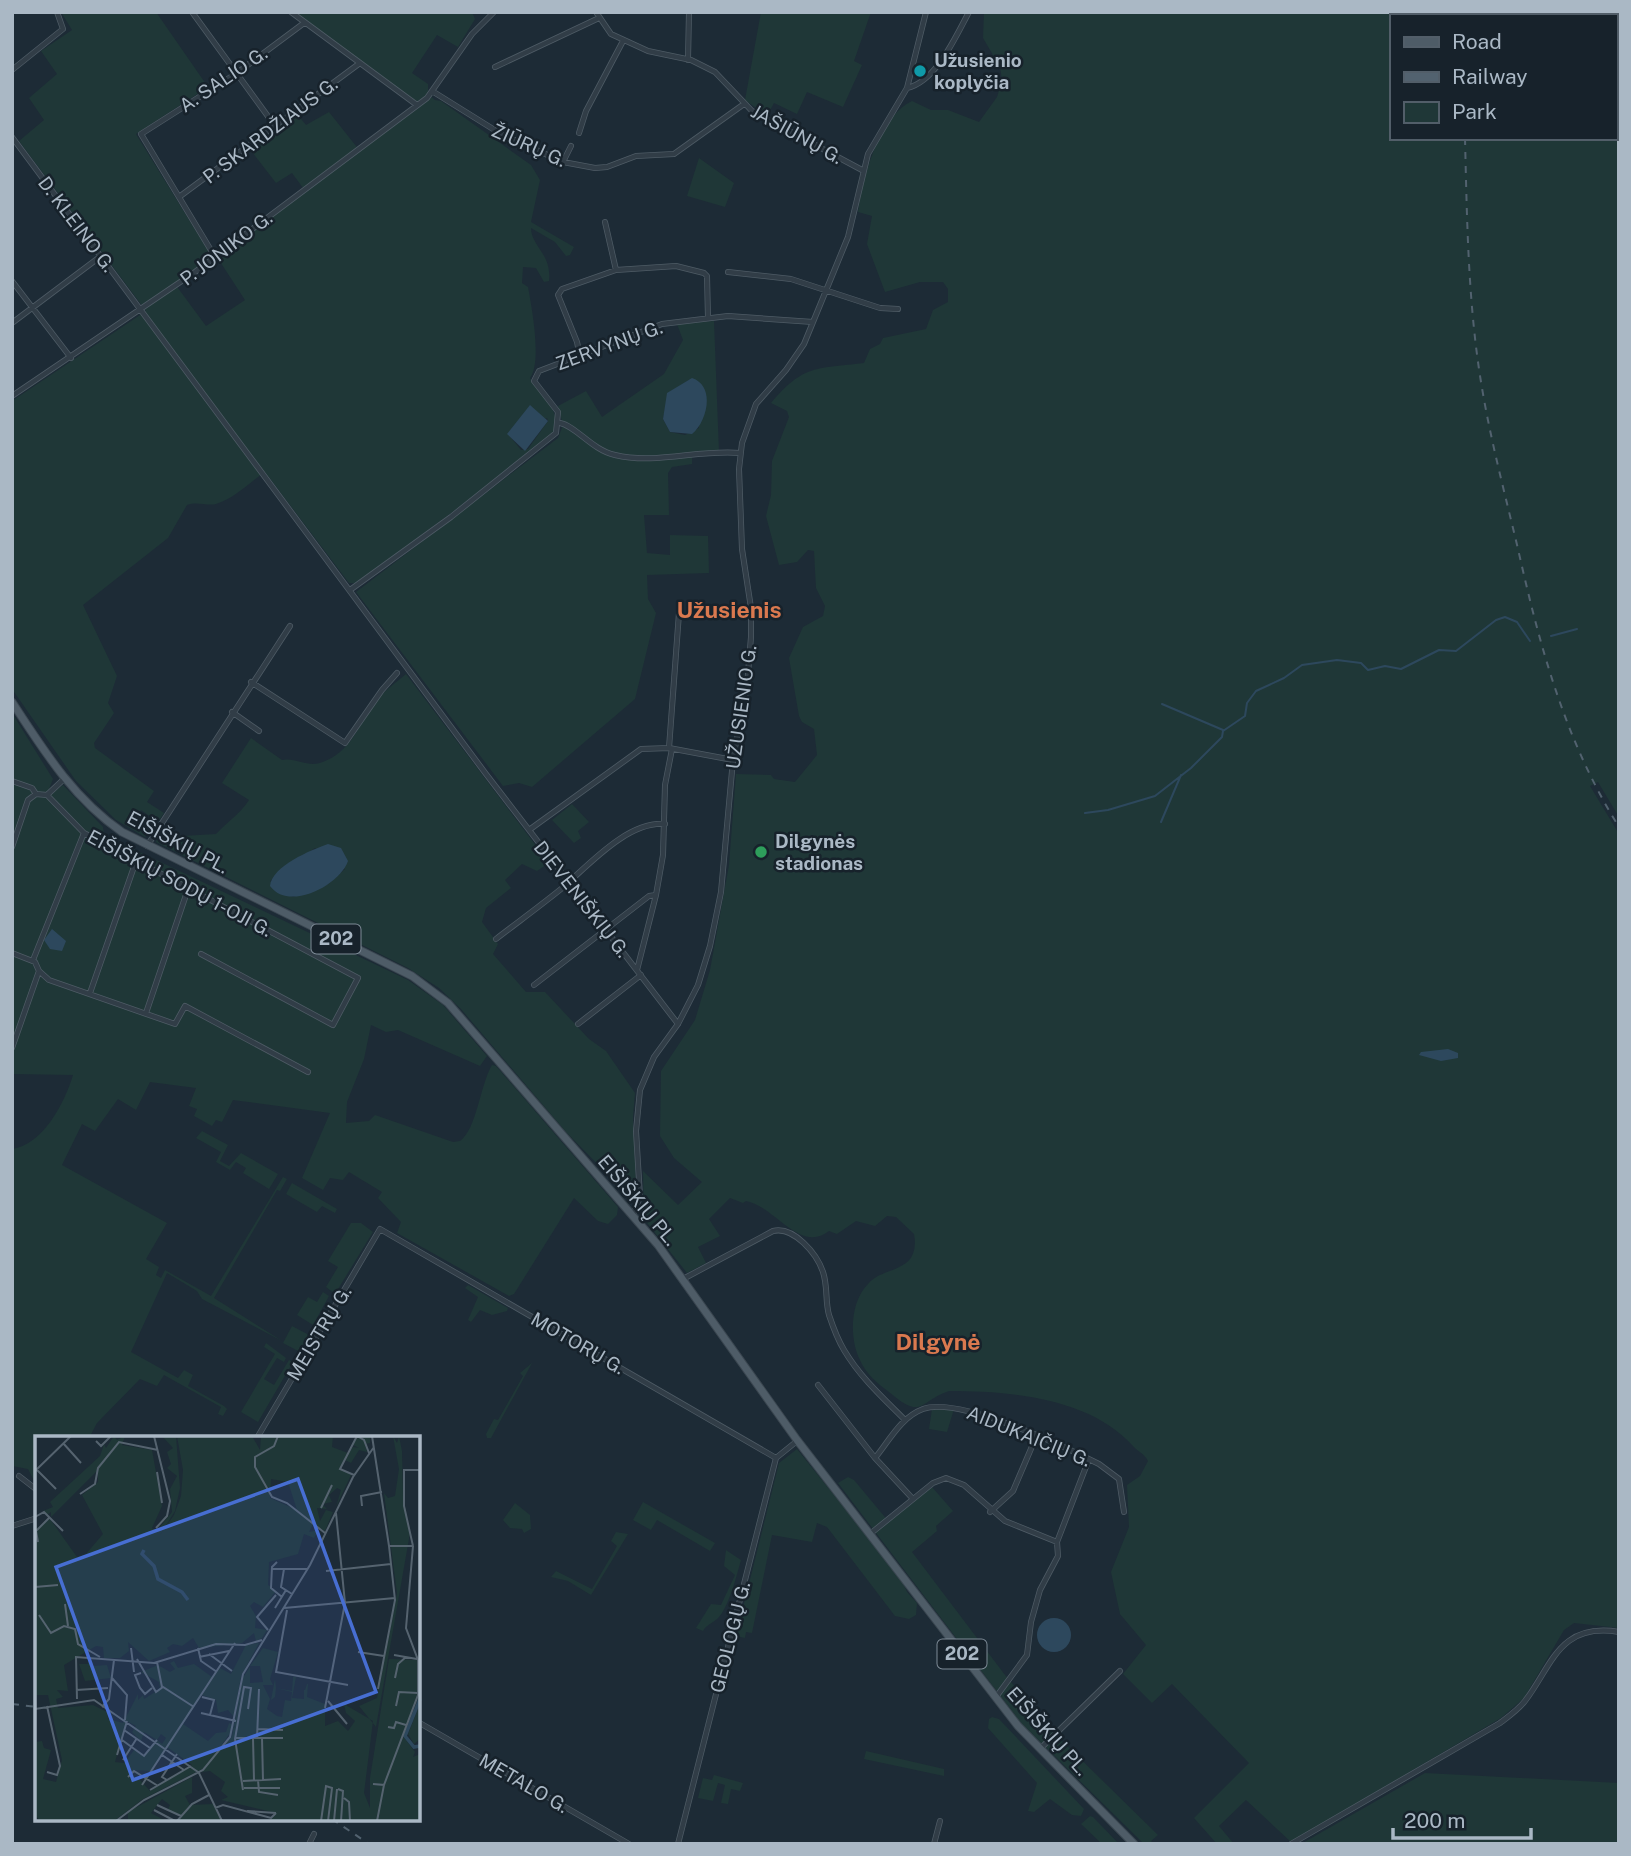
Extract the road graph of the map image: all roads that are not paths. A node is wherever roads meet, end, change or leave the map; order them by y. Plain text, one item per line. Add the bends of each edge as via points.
1 (57, 12) edge
2 (202, 12) edge
3 (291, 12) edge
4 (494, 12) edge
5 (596, 12) edge
6 (689, 12) edge
7 (926, 12) edge
8 (969, 12) edge
9 (194, 15) edge
10 (599, 18) junction
11 (304, 23) junction
12 (623, 41) junction
13 (688, 60) junction
14 (360, 63) junction
15 (495, 67) dead end
16 (12, 70) edge
17 (237, 73) junction
18 (907, 88) junction
19 (432, 91) junction
20 (744, 104) junction
21 (417, 106) junction
22 (275, 126) junction
23 (579, 133) dead end
24 (12, 137) edge
25 (571, 146) dead end
26 (563, 162) junction
27 (862, 170) junction
28 (179, 197) junction
29 (606, 222) dead end
30 (102, 256) junction
31 (215, 257) junction
32 (616, 270) junction
33 (728, 272) dead end
34 (12, 281) edge
35 (824, 291) junction
36 (33, 309) junction
37 (898, 309) dead end
38 (141, 310) junction
39 (708, 318) junction
40 (813, 322) junction
41 (12, 324) edge
42 (580, 356) junction
43 (71, 358) junction
44 (12, 396) edge
45 (559, 420) junction
46 (740, 453) junction
47 (349, 590) junction
48 (679, 613) dead end
49 (290, 626) dead end
50 (397, 673) dead end
51 (251, 682) junction
52 (12, 702) edge
53 (232, 712) junction
54 (259, 731) dead end
55 (670, 748) junction
56 (733, 760) junction
57 (64, 779) junction
58 (12, 781) edge
59 (36, 794) junction
60 (47, 795) junction
61 (665, 824) junction
62 (529, 830) junction
63 (83, 833) junction
64 (146, 846) junction
65 (12, 847) edge
66 (136, 861) junction
67 (568, 881) junction
68 (188, 890) junction
69 (656, 895) junction
70 (606, 930) junction
71 (496, 939) dead end
72 (12, 953) edge
73 (201, 954) dead end
74 (33, 960) junction
75 (39, 971) junction
76 (639, 973) junction
77 (534, 985) dead end
78 (90, 993) junction
79 (146, 1013) junction
80 (578, 1024) dead end
81 (678, 1024) junction
82 (12, 1048) edge
83 (308, 1072) dead end
84 (632, 1215) junction
85 (380, 1229) joint
86 (682, 1279) junction
87 (817, 1385) dead end
88 (905, 1420) junction
89 (258, 1436) edge
90 (1036, 1437) junction
91 (797, 1440) junction
92 (776, 1458) junction
93 (876, 1458) junction
94 (1089, 1459) junction
95 (19, 1476) dead end
96 (35, 1488) edge
97 (913, 1499) junction
98 (990, 1512) junction
99 (1124, 1512) dead end
100 (35, 1519) edge
101 (12, 1526) edge
102 (870, 1534) junction
103 (1057, 1542) junction
104 (1619, 1632) edge
105 (1120, 1671) dead end
106 (996, 1698) junction
107 (420, 1723) edge
108 (1040, 1749) junction
109 (940, 1821) dead end
110 (314, 1834) dead end
111 (309, 1844) edge
112 (629, 1844) edge
113 (678, 1844) edge
114 (934, 1844) edge
115 (1134, 1844) edge
116 (1291, 1844) edge

1 - 16 street via 63,29
2 - 9 street
3 - 11 street
4 - 19 street, P. JONIKO G. via 472,34
5 - 10 street, JAŠIŪNŲ G.
6 - 13 street
7 - 18 street, UŽUSIENIO G.
8 - 18 street via 933,70
9 - 17 street
10 - 12 street, JAŠIŪNŲ G.
10 - 15 street
11 - 14 street
11 - 17 street, A. SALIO G.
12 - 13 street, JAŠIŪNŲ G. via 661,56
12 - 23 street
13 - 20 street, JAŠIŪNŲ G. via 720,75
14 - 21 street
14 - 22 street, P. SKARDŽIAUS G.
17 - 22 street
17 - 28 street, A. SALIO G. via 141,134
18 - 27 street, UŽUSIENIO G. via 875,138
19 - 21 street, P. JONIKO G.
19 - 26 street, ŽIŪRŲ G. via 490,129
20 - 26 street, ŽIŪRŲ G. via 667,156 636,156 600,168
20 - 27 street, JAŠIŪNŲ G.
21 - 31 street, P. JONIKO G.
22 - 28 street, P. SKARDŽIAUS G.
24 - 30 street, D. KLEINO G.
25 - 26 street
27 - 35 street, UŽUSIENIO G. via 848,237
28 - 31 street
29 - 32 street
30 - 36 street
30 - 38 street, D. KLEINO G.
31 - 38 street, P. JONIKO G.
32 - 39 street via 676,266 707,276
32 - 42 street via 562,289 558,295
33 - 35 street via 791,279
34 - 36 street
35 - 37 street
35 - 40 street, UŽUSIENIO G.
36 - 41 street
36 - 43 street
38 - 43 street, P. JONIKO G.
38 - 47 street, D. KLEINO G.
39 - 40 street, ZERVYNŲ G. via 749,316
39 - 42 street, ZERVYNŲ G. via 650,327
40 - 46 street, UŽUSIENIO G. via 798,356 753,408
42 - 45 street, ZERVYNŲ G. via 534,377 555,406
43 - 44 street, P. JONIKO G.
45 - 46 street via 588,444 627,458
45 - 47 street via 553,437
46 - 56 street, UŽUSIENIO G. via 741,549 751,637
47 - 62 street, DIEVENIŠKIŲ G.
48 - 55 street
49 - 51 street
50 - 51 street via 345,743
51 - 53 street
52 - 57 main road, EIŠIŠKIŲ PL. / 202
53 - 54 street
53 - 64 street
55 - 56 street
55 - 61 street
55 - 62 street via 632,753
56 - 81 street, UŽUSIENIO G. via 718,914 702,975
57 - 60 street
57 - 64 main road, EIŠIŠKIŲ PL. / 202 via 113,826
58 - 59 street
59 - 60 street
59 - 65 street via 28,800
60 - 63 street, EIŠIŠKIŲ SODŲ 1-OJI G.
61 - 67 street via 647,824 599,853
61 - 69 street
62 - 67 street, DIEVENIŠKIŲ G.
63 - 66 street, EIŠIŠKIŲ SODŲ 1-OJI G.
63 - 74 street
64 - 84 main road, EIŠIŠKIŲ PL. / 202 via 431,988 458,1013
66 - 68 street, EIŠIŠKIŲ SODŲ 1-OJI G.
66 - 78 street
67 - 70 street, DIEVENIŠKIŲ G.
67 - 71 street
68 - 73 street, EIŠIŠKIŲ SODŲ 1-OJI G. via 358,978 333,1025
68 - 79 street
69 - 70 street
69 - 76 street
70 - 76 street, DIEVENIŠKIŲ G.
70 - 77 street
72 - 74 street
74 - 75 street
75 - 78 street via 49,980
75 - 82 street
76 - 80 street
76 - 81 street, DIEVENIŠKIŲ G.
78 - 79 street
79 - 83 street via 175,1024 185,1006
81 - 84 street, UŽUSIENIO G. via 648,1067 638,1097 639,1197
84 - 86 main road, EIŠIŠKIŲ PL. / 202
85 - 89 street, MEISTRŲ G.
85 - 92 street, MOTORŲ G.
86 - 88 street via 773,1231 798,1239 823,1270 829,1315 844,1351
86 - 91 main road, EIŠIŠKIŲ PL. / 202
87 - 93 street
88 - 90 street, AIDUKAIČIŲ G. via 936,1406 961,1408
88 - 93 street, AIDUKAIČIŲ G.
90 - 94 street, AIDUKAIČIŲ G.
90 - 98 street via 1013,1491
91 - 92 street
91 - 102 main road, EIŠIŠKIŲ PL. / 202
92 - 113 street, GEOLOGŲ G.
93 - 97 street
94 - 99 street, AIDUKAIČIŲ G. via 1119,1479
94 - 103 street
95 - 96 street
97 - 98 street via 941,1479 952,1479
97 - 102 street
98 - 103 street
100 - 101 street
102 - 106 main road, EIŠIŠKIŲ PL. / 202
103 - 106 street via 1058,1556 1040,1590 1031,1622 1027,1655
104 - 116 street via 1595,1631 1562,1647 1524,1702 1500,1723
105 - 108 street
106 - 108 main road, EIŠIŠKIŲ PL. / 202
107 - 112 street, METALO G.
108 - 115 main road, EIŠIŠKIŲ PL. / 202
109 - 114 street
110 - 111 street

